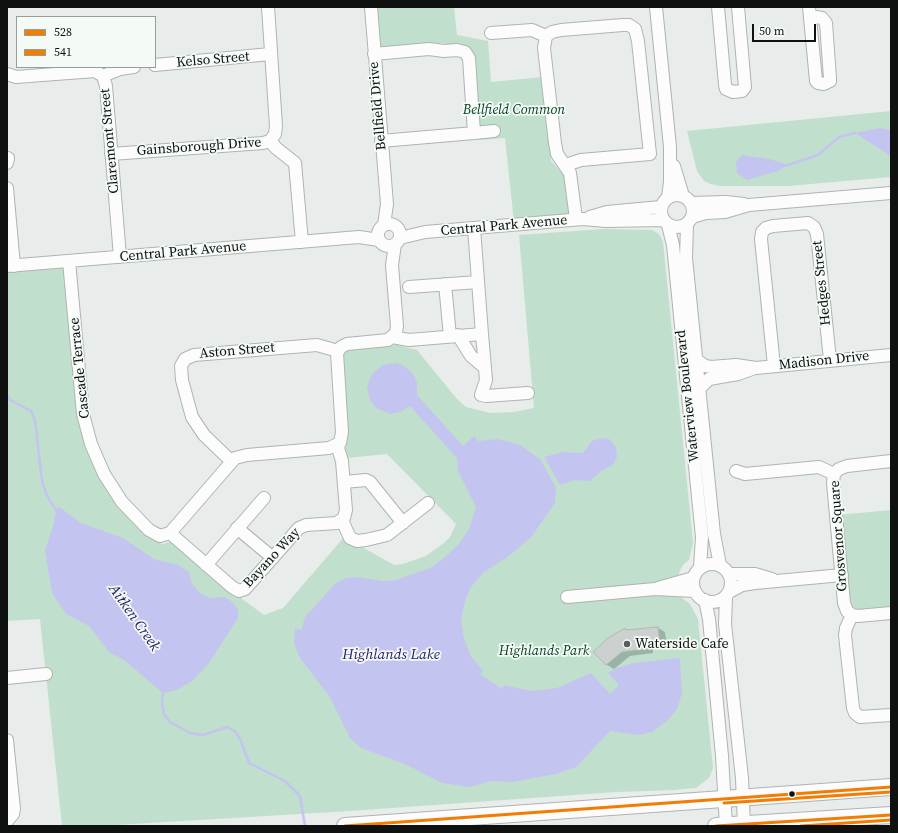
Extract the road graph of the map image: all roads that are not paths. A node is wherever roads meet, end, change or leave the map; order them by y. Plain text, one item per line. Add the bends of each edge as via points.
1 (268, 7) edge
2 (371, 7) edge
3 (656, 7) edge
4 (718, 7) edge
5 (738, 7) edge
6 (809, 12) edge
7 (740, 26) junction
8 (720, 28) junction
9 (491, 33) dead end
10 (546, 36) junction
11 (270, 54) junction
12 (374, 54) junction
13 (156, 65) edge
14 (127, 68) edge
15 (7, 74) edge
16 (102, 76) junction
17 (494, 132) dead end
18 (474, 133) junction
19 (270, 141) junction
20 (382, 141) junction
21 (670, 147) junction
22 (111, 154) junction
23 (566, 165) junction
24 (7, 188) edge
25 (891, 193) edge
26 (687, 199) junction
27 (664, 202) junction
28 (749, 205) junction
29 (580, 219) junction
30 (690, 221) junction
31 (666, 223) junction
32 (474, 228) junction
33 (389, 234) junction
34 (302, 242) junction
35 (120, 257) junction
36 (69, 261) junction
37 (10, 266) edge
38 (478, 282) junction
39 (445, 284) junction
40 (409, 287) dead end
41 (482, 334) junction
42 (454, 336) junction
43 (392, 337) junction
44 (338, 350) junction
45 (891, 354) edge
46 (697, 360) junction
47 (830, 360) junction
48 (774, 366) junction
49 (485, 368) junction
50 (756, 368) junction
51 (699, 389) junction
52 (528, 393) dead end
53 (337, 445) junction
54 (231, 461) junction
55 (891, 461) edge
56 (736, 471) dead end
57 (834, 474) junction
58 (344, 482) junction
59 (264, 498) dead end
60 (428, 503) dead end
61 (342, 520) junction
62 (403, 522) junction
63 (237, 528) junction
64 (170, 533) junction
65 (273, 558) junction
66 (206, 565) junction
67 (720, 565) junction
68 (700, 568) junction
69 (730, 574) junction
70 (842, 575) junction
71 (693, 578) junction
72 (779, 581) junction
73 (655, 589) junction
74 (695, 591) junction
75 (728, 594) junction
76 (567, 597) dead end
77 (705, 600) junction
78 (891, 613) edge
79 (852, 616) junction
80 (46, 674) dead end
81 (7, 678) edge
82 (891, 716) edge
83 (7, 740) edge
84 (891, 787) edge
85 (743, 797) junction
86 (724, 798) junction
87 (891, 815) edge
88 (7, 821) edge
89 (744, 825) edge
90 (345, 826) edge
91 (716, 826) edge
92 (726, 826) edge

1 - 11 street, Gainsborough Drive
2 - 12 street, Bellfield Drive
3 - 21 street
4 - 8 street
5 - 7 street
6 - 6 street via 822,18 826,23 830,81 824,84 816,81
7 - 8 street
7 - 8 street via 745,87 733,92 726,89 725,85
9 - 10 street via 532,30
10 - 23 street via 544,48 554,143 557,154
10 - 23 street via 561,30 629,25 635,29 638,41 650,154 581,160
11 - 13 street, Kelso Street
11 - 19 street, Gainsborough Drive via 276,126 275,134
12 - 18 street via 429,50 465,52 469,58
12 - 20 street, Bellfield Drive
14 - 16 street
15 - 16 street, Claremont Street via 16,77 95,71
16 - 22 street, Claremont Street via 106,86
17 - 18 street
18 - 20 street
19 - 22 street, Gainsborough Drive
19 - 34 street via 295,163
20 - 33 street, Bellfield Drive
21 - 26 street
21 - 27 street via 670,182
22 - 35 street, Claremont Street
23 - 29 street via 572,178
24 - 37 street
25 - 28 street
26 - 27 street via 672,195
26 - 28 street
26 - 30 street via 693,210
27 - 29 street, Central Park Avenue
27 - 31 street via 660,214
28 - 30 street via 725,212 706,213
29 - 31 street, Central Park Avenue
29 - 32 street, Central Park Avenue
30 - 31 street via 678,228
30 - 46 street, Waterview Boulevard via 686,258
31 - 68 street, Waterview Boulevard via 673,245 701,529
32 - 33 street, Central Park Avenue
32 - 38 street
33 - 34 street, Central Park Avenue
33 - 43 street via 397,326
34 - 35 street, Central Park Avenue
35 - 36 street, Central Park Avenue
36 - 37 street, Central Park Avenue
36 - 64 street, Cascade Terrace via 83,414 95,455 112,488 135,516 157,535 164,536
38 - 39 street
38 - 41 street
39 - 40 street
39 - 42 street
41 - 42 street
41 - 49 street
42 - 43 street via 409,340
42 - 49 street
43 - 44 street via 384,341 347,344
44 - 53 street via 336,362 342,436
44 - 54 street, Aston Street via 317,345 194,355 184,359 181,366 182,380 192,417 204,435
45 - 47 street, Madison Drive
46 - 50 street, Madison Drive via 711,367 736,365
46 - 51 street, Waterview Boulevard
47 - 48 street, Madison Drive
47 - 48 street, Hedges Street via 817,234 814,227 808,223 778,225 766,228 761,239
48 - 50 street, Madison Drive
49 - 52 street via 485,384 481,395
50 - 51 street, Madison Drive via 709,379
51 - 67 street, Waterview Boulevard via 714,534
53 - 54 street via 329,448 244,455
53 - 58 street
54 - 64 street
55 - 57 street, Grosvenor Square via 847,466
56 - 57 street via 745,474 819,467
57 - 70 street, Grosvenor Square
58 - 61 street via 346,510
58 - 62 street via 370,482
59 - 63 street
60 - 62 street
61 - 62 street via 347,534 357,541 387,535
61 - 65 street, Bayano Way via 337,523 301,526
63 - 65 street
63 - 66 street
64 - 66 street, Bayano Way
65 - 66 street, Bayano Way via 242,591 232,587
67 - 68 street via 710,564
67 - 69 street
68 - 71 street
69 - 72 street via 755,574
69 - 75 street via 732,586
70 - 72 street
70 - 79 street, Grosvenor Square via 844,603
71 - 73 street
71 - 74 street
72 - 75 street via 742,585
73 - 74 street
73 - 76 street
74 - 77 street
75 - 77 street via 716,602
75 - 85 street via 725,624
77 - 86 street via 710,627
78 - 79 street
79 - 82 street via 845,635 853,708 860,717
80 - 81 street
83 - 88 street via 14,809
84 - 85 main road
85 - 86 main road
85 - 89 street
86 - 90 main road
86 - 92 street
87 - 89 main road
89 - 92 main road
91 - 92 main road

